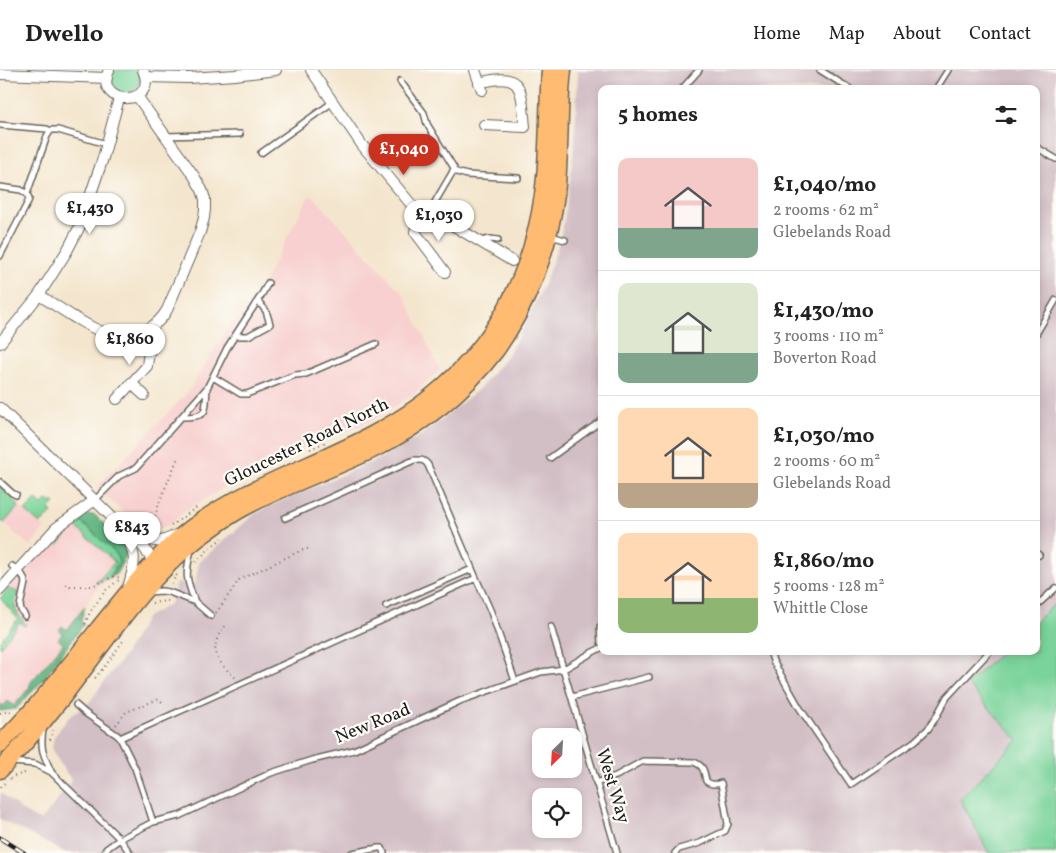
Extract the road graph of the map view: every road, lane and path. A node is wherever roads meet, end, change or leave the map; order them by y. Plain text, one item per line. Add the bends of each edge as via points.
1 (276, 70) edge
2 (311, 70) edge
3 (475, 70) edge
4 (550, 70) edge
5 (562, 70) edge
6 (699, 70) edge
7 (820, 70) edge
8 (948, 70) edge
9 (144, 73) edge
10 (0, 74) edge
11 (108, 74) edge
12 (400, 81) dead end
13 (686, 85) edge
14 (844, 85) edge
15 (939, 85) edge
16 (137, 96) junction
17 (119, 98) junction
18 (333, 102) junction
19 (0, 125) edge
20 (484, 125) dead end
21 (50, 131) junction
22 (240, 134) dead end
23 (165, 136) junction
24 (107, 144) junction
25 (1040, 149) edge
26 (261, 153) dead end
27 (1056, 159) edge
28 (453, 171) junction
29 (518, 178) dead end
30 (0, 187) edge
31 (27, 194) junction
32 (420, 215) junction
33 (433, 215) junction
34 (548, 235) junction
35 (498, 240) dead end
36 (565, 240) dead end
37 (481, 242) junction
38 (0, 256) edge
39 (512, 261) dead end
40 (445, 272) dead end
41 (268, 283) dead end
42 (39, 295) junction
43 (1056, 300) edge
44 (258, 302) junction
45 (1040, 327) edge
46 (142, 332) junction
47 (235, 336) junction
48 (0, 343) edge
49 (376, 344) dead end
50 (213, 377) junction
51 (131, 383) junction
52 (207, 388) junction
53 (144, 395) dead end
54 (117, 399) dead end
55 (0, 408) edge
56 (182, 417) junction
57 (598, 423) edge
58 (332, 439) dead end
59 (310, 449) dead end
60 (178, 458) dead end
61 (550, 458) dead end
62 (0, 482) edge
63 (16, 495) dead end
64 (95, 500) junction
65 (200, 505) dead end
66 (285, 518) dead end
67 (125, 529) junction
68 (165, 530) dead end
69 (152, 532) dead end
70 (192, 536) junction
71 (310, 548) dead end
72 (16, 568) junction
73 (158, 568) junction
74 (472, 569) junction
75 (476, 578) junction
76 (66, 586) dead end
77 (1056, 588) edge
78 (0, 590) edge
79 (144, 592) junction
80 (125, 597) junction
81 (195, 602) junction
82 (1040, 602) edge
83 (386, 606) dead end
84 (25, 616) dead end
85 (212, 616) joint
86 (85, 624) dead end
87 (226, 626) dead end
88 (551, 628) dead end
89 (598, 650) edge
90 (771, 655) edge
91 (986, 655) edge
92 (564, 668) junction
93 (649, 677) dead end
94 (515, 681) junction
95 (239, 685) junction
96 (572, 697) junction
97 (162, 702) dead end
98 (76, 705) dead end
99 (0, 713) edge
100 (11, 717) dead end
101 (45, 719) junction
102 (111, 730) junction
103 (3, 737) edge
104 (120, 738) junction
105 (4, 766) edge
106 (51, 772) junction
107 (26, 773) dead end
108 (596, 783) junction
109 (0, 787) edge
110 (153, 822) junction
111 (120, 839) junction
112 (104, 853) edge
113 (130, 853) edge
114 (352, 853) edge
115 (384, 853) edge
116 (617, 853) edge
117 (675, 853) edge

1 - 9 street via 189,78
2 - 18 street
3 - 20 street via 480,86 503,77 516,83 521,93 526,127
4 - 70 main road, Gloucester Road North via 546,166 536,232 515,292 483,345 446,384 404,418 251,491 223,507
5 - 34 main road, Gloucester Road North via 557,179
6 - 13 lane
7 - 14 lane
8 - 15 lane
9 - 16 street via 144,88
10 - 11 street
11 - 17 street via 107,84
12 - 28 lane via 424,113
16 - 17 street
16 - 23 street
17 - 24 street
18 - 26 lane
18 - 32 street via 362,145
19 - 21 lane
21 - 24 lane via 58,130
21 - 31 lane
22 - 23 lane
23 - 46 street via 200,186 205,198 204,218 167,310
24 - 42 street via 80,226
25 - 27 lane
28 - 29 lane
28 - 33 lane via 435,202
30 - 31 lane
31 - 38 lane via 28,202
32 - 33 street
32 - 40 street via 415,232
33 - 37 street
34 - 36 lane
34 - 70 main road, Gloucester Road North via 528,292 496,350 445,403 380,447 242,508
35 - 37 lane
37 - 39 street
41 - 44 lane
42 - 46 street via 100,332 127,336
42 - 48 street
43 - 45 lane
44 - 47 lane
44 - 47 lane via 266,311 270,324 248,336
46 - 51 street via 149,358 147,366
47 - 50 lane
49 - 50 lane via 306,374 295,375 247,394 241,394
50 - 52 lane
51 - 53 street
51 - 54 street
52 - 56 lane
52 - 56 lane via 205,411 197,417
55 - 64 street
56 - 64 lane via 136,468 119,476
57 - 61 lane
58 - 59 path
60 - 69 path
62 - 63 lane
64 - 67 street
64 - 72 street via 56,528 36,554
65 - 68 path
66 - 74 lane via 414,460 426,461
67 - 70 street via 157,542
67 - 73 street
67 - 80 street via 134,556 134,569
70 - 73 main road, Gloucester Road North
70 - 81 lane via 187,579
71 - 85 path via 239,580
72 - 78 street
72 - 84 lane via 25,579 20,606
73 - 79 main road
73 - 80 main road, Gloucester Road North
74 - 75 lane
74 - 83 lane
75 - 94 lane
75 - 95 lane
76 - 86 path via 92,586 115,576 120,578 106,590
77 - 82 lane
79 - 81 lane via 169,592
79 - 101 main road
80 - 103 main road, Gloucester Road North via 34,708
81 - 85 lane
87 - 95 path via 218,635 215,652
88 - 92 lane, West Way
89 - 92 lane, New Road
90 - 91 lane via 799,707 850,784 928,729 947,696
92 - 94 lane, New Road
92 - 96 lane, West Way
93 - 96 lane
94 - 110 lane, New Road via 460,701 354,750 278,771 179,816
95 - 104 lane
96 - 108 lane, West Way
97 - 102 path via 159,699 126,712
98 - 102 lane
99 - 100 path via 17,711
101 - 105 main road
101 - 106 lane via 42,753
102 - 104 lane
104 - 110 lane via 135,768 136,781
105 - 106 lane via 18,762 35,764
106 - 111 lane
107 - 109 path via 15,776
108 - 116 lane, West Way
108 - 117 lane via 643,761 700,764 706,781 721,783 728,824 725,831
110 - 111 lane, New Road
111 - 112 lane, New Road
111 - 113 lane
114 - 115 lane via 382,848

